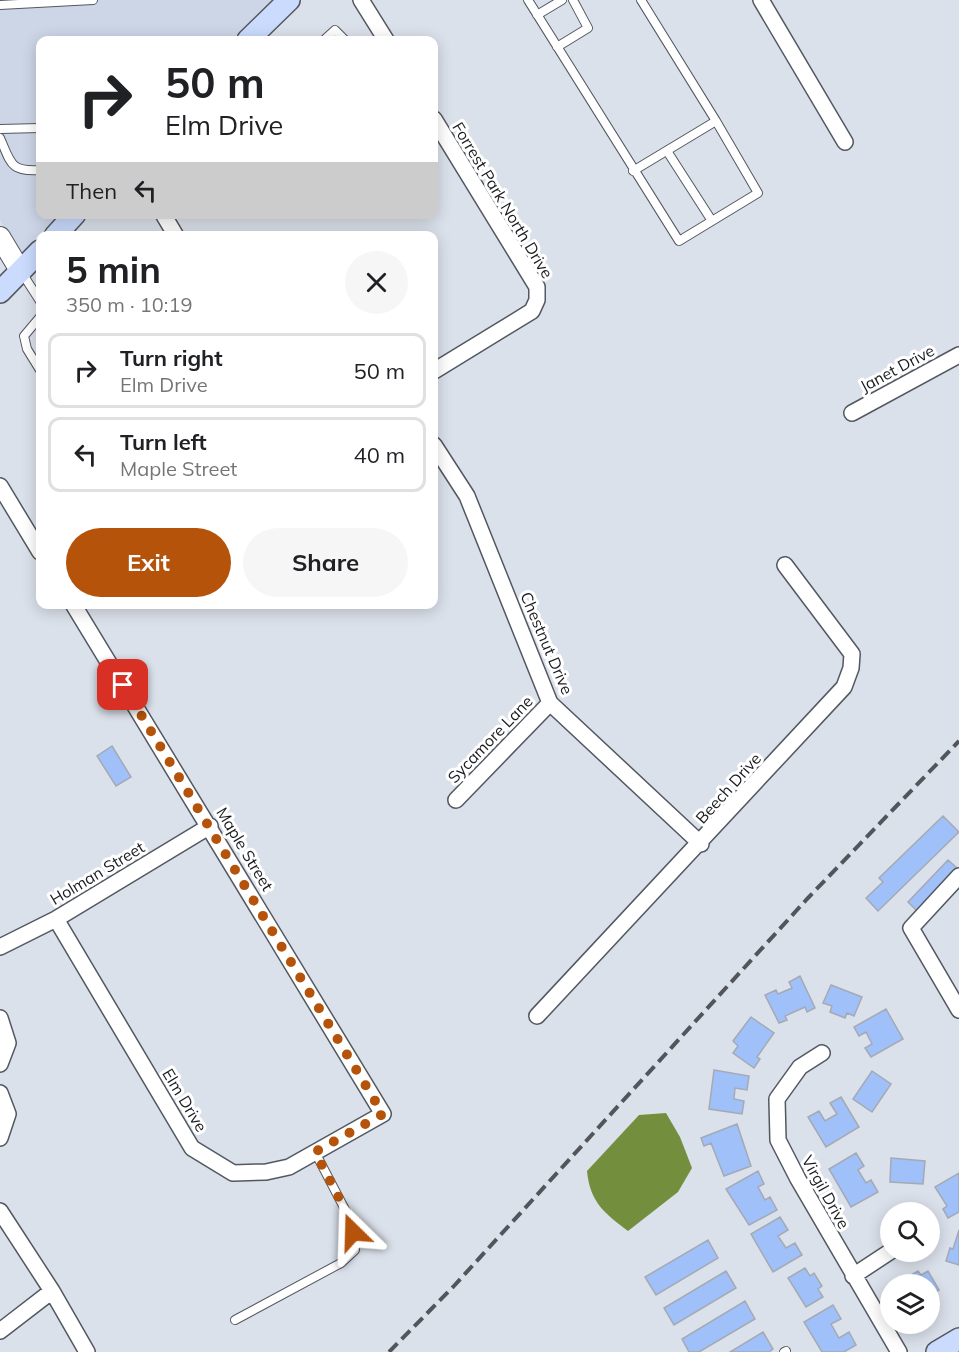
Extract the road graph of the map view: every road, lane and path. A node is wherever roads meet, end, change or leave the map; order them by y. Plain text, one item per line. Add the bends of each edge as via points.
1 (93, 0) edge
2 (289, 0) edge
3 (361, 0) edge
4 (528, 0) edge
5 (562, 0) edge
6 (573, 0) edge
7 (641, 0) edge
8 (761, 0) edge
9 (0, 6) edge
10 (537, 15) junction
11 (252, 36) edge
12 (328, 36) edge
13 (341, 36) edge
14 (384, 36) edge
15 (557, 47) junction
16 (716, 121) junction
17 (438, 126) edge
18 (36, 128) edge
19 (0, 129) edge
20 (0, 138) edge
21 (845, 142) dead end
22 (667, 151) junction
23 (36, 170) edge
24 (633, 171) junction
25 (70, 219) edge
26 (712, 221) junction
27 (60, 231) edge
28 (0, 237) edge
29 (36, 255) edge
30 (21, 272) junction
31 (0, 292) edge
32 (36, 295) edge
33 (36, 322) edge
34 (959, 355) edge
35 (36, 364) edge
36 (438, 368) edge
37 (852, 413) dead end
38 (438, 451) edge
39 (0, 486) edge
40 (36, 545) edge
41 (785, 565) dead end
42 (76, 609) edge
43 (550, 703) junction
44 (456, 800) dead end
45 (210, 826) junction
46 (701, 844) junction
47 (959, 876) edge
48 (56, 919) junction
49 (0, 947) edge
50 (959, 1010) edge
51 (537, 1016) dead end
52 (0, 1018) edge
53 (822, 1053) dead end
54 (0, 1064) edge
55 (0, 1093) edge
56 (383, 1114) joint
57 (0, 1138) edge
58 (315, 1152) junction
59 (0, 1211) edge
60 (880, 1258) edge
61 (853, 1276) junction
62 (52, 1291) junction
63 (235, 1320) dead end
64 (0, 1331) edge
65 (959, 1339) edge
66 (87, 1352) edge
67 (899, 1352) edge
68 (937, 1352) edge

1 - 9 lane
2 - 11 main road
3 - 14 street
4 - 10 lane
5 - 10 lane
6 - 15 lane via 588,27
7 - 16 lane
8 - 21 street
10 - 15 lane
12 - 13 lane via 335,30
15 - 24 lane
16 - 22 lane
16 - 26 lane via 758,193
17 - 36 street, Forrest Park North Drive via 537,287 532,311
18 - 19 lane
20 - 23 lane via 12,166 22,171
22 - 24 lane
22 - 26 lane
24 - 26 lane via 679,242
25 - 27 main road
28 - 30 street
29 - 30 main road
30 - 31 main road
30 - 32 lane
33 - 35 lane via 24,336
34 - 37 street, Janet Drive
38 - 43 street, Chestnut Drive via 467,496
39 - 40 street
41 - 46 street, Beech Drive via 852,654 851,668 844,687
42 - 45 street, Maple Street
43 - 44 street, Sycamore Lane
43 - 46 street, Chestnut Drive
45 - 48 street, Holman Street
45 - 56 street, Maple Street
46 - 51 street, Beech Drive
47 - 50 street via 911,927
48 - 49 street, Holman Street
48 - 58 street, Elm Drive via 192,1148 233,1173 289,1167
52 - 54 street via 8,1044
53 - 61 street, Virgil Drive via 800,1067 777,1099 777,1140
55 - 57 street via 8,1114
56 - 58 street, Elm Drive
58 - 63 lane via 352,1223 355,1250 341,1263
59 - 62 street
60 - 61 street
61 - 67 street, Virgil Drive
62 - 64 street
62 - 66 street
65 - 68 main road

